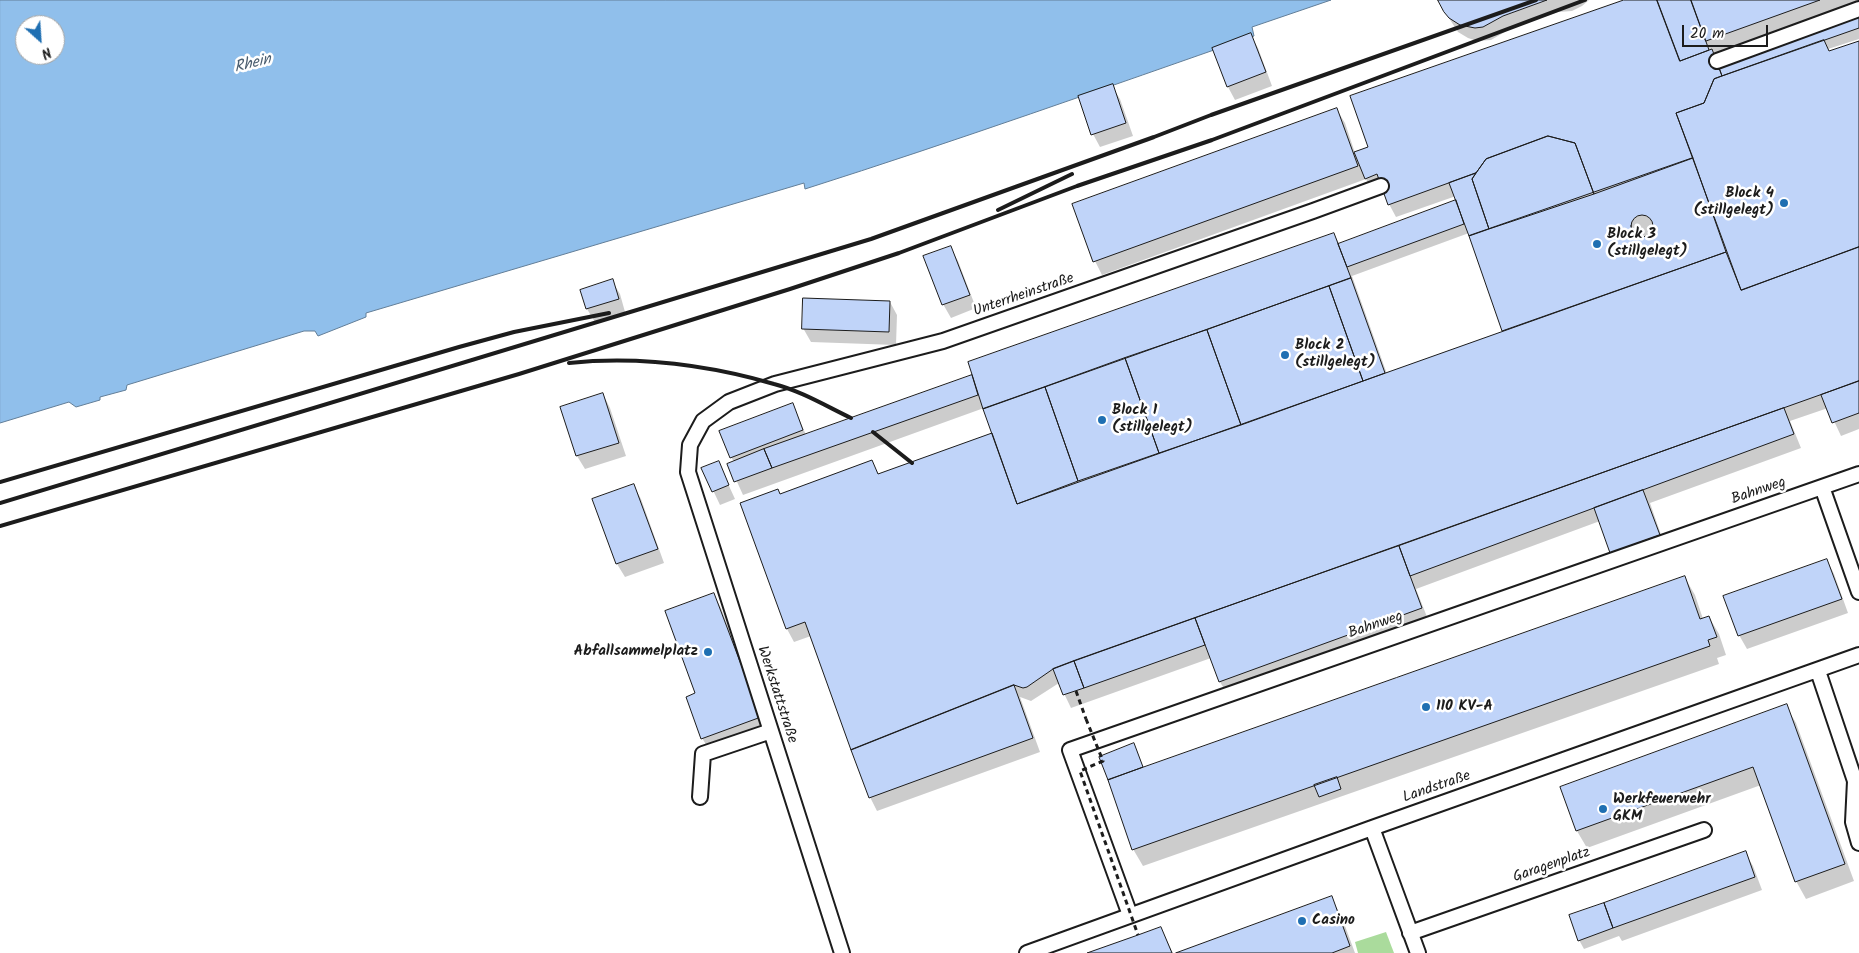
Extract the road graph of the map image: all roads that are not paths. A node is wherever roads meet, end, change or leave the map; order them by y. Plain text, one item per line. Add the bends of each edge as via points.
1 (1859, 9) edge
2 (1717, 61) dead end
3 (1381, 186) dead end
4 (690, 445) joint
5 (1859, 474) edge
6 (1822, 487) junction
7 (1859, 592) edge
8 (1859, 656) edge
9 (1818, 670) junction
10 (771, 731) junction
11 (1857, 781) edge
12 (700, 796) dead end
13 (1372, 828) junction
14 (1704, 830) dead end
15 (1859, 843) edge
16 (1130, 915) junction
17 (1410, 933) junction
18 (842, 953) edge
19 (1027, 953) edge
20 (1418, 953) edge

1 - 2 lane
3 - 4 lane, Unterrheinstraße via 943,341 775,384 729,402 703,421
4 - 10 lane, Werkstattstraße via 688,472
5 - 6 lane, Bahnweg
6 - 7 lane
6 - 16 lane, Bahnweg via 1070,750
8 - 9 lane, Landstraße
9 - 11 lane
9 - 13 lane, Landstraße
10 - 12 lane via 703,754
10 - 18 lane, Werkstattstraße
11 - 15 lane via 1853,822
13 - 16 lane, Landstraße
13 - 17 lane
14 - 17 lane, Garagenplatz
16 - 19 lane, Landstraße
17 - 20 lane

